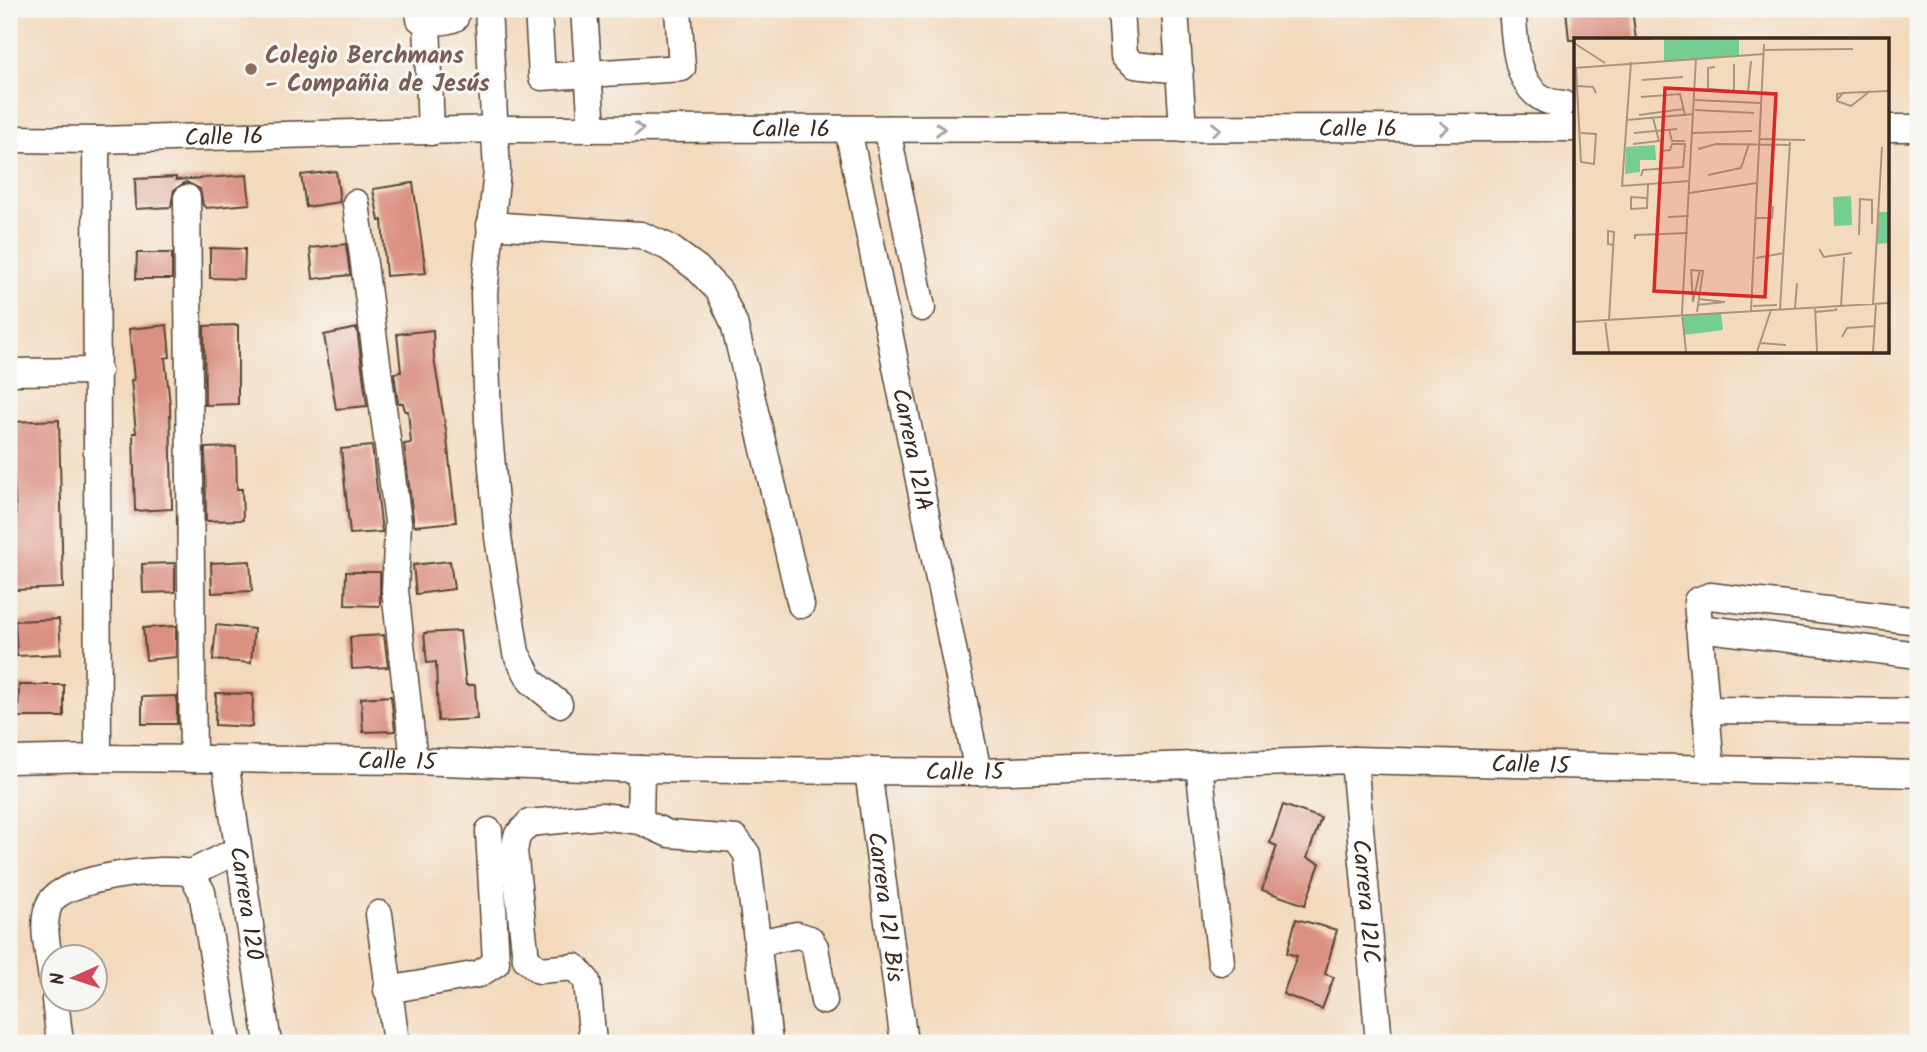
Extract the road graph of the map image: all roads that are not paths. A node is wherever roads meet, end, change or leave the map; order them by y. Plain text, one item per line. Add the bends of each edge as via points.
1 (456, 9) edge
2 (488, 9) edge
3 (538, 9) edge
4 (584, 9) edge
5 (678, 9) edge
6 (1121, 9) edge
7 (1175, 9) edge
8 (1512, 9) edge
9 (423, 15) edge
10 (1180, 70) junction
11 (589, 74) junction
12 (1563, 104) dead end
13 (1574, 128) edge
14 (1888, 128) edge
15 (1918, 128) edge
16 (497, 129) junction
17 (592, 129) junction
18 (848, 129) junction
19 (887, 129) junction
20 (1183, 129) junction
21 (431, 132) junction
22 (9, 138) edge
23 (96, 140) junction
24 (187, 198) dead end
25 (356, 203) dead end
26 (490, 225) junction
27 (922, 308) dead end
28 (9, 372) edge
29 (98, 372) junction
30 (801, 605) dead end
31 (1918, 621) edge
32 (1699, 628) junction
33 (1918, 655) edge
34 (559, 704) dead end
35 (1705, 710) junction
36 (1918, 712) edge
37 (98, 758) junction
38 (193, 759) junction
39 (9, 760) edge
40 (1354, 760) junction
41 (225, 761) junction
42 (414, 761) junction
43 (1199, 765) junction
44 (1711, 768) junction
45 (641, 769) junction
46 (868, 770) junction
47 (978, 772) junction
48 (1918, 774) edge
49 (640, 821) junction
50 (489, 831) dead end
51 (239, 850) junction
52 (191, 873) junction
53 (379, 914) dead end
54 (757, 943) junction
55 (48, 944) edge
56 (1220, 962) dead end
57 (387, 990) junction
58 (824, 1001) dead end
59 (57, 1014) edge
60 (60, 1043) edge
61 (228, 1043) edge
62 (268, 1043) edge
63 (396, 1043) edge
64 (593, 1043) edge
65 (769, 1043) edge
66 (904, 1043) edge
67 (1380, 1043) edge

1 - 9 street via 450,20
2 - 16 street
3 - 11 street via 542,77
4 - 11 street
5 - 11 street via 682,68
6 - 10 street via 1124,56 1135,65
7 - 10 street
8 - 12 street via 1520,68 1529,89 1539,99
9 - 21 street
10 - 20 street
11 - 17 street
20 -> 13 street, Calle 16
14 - 15 street
16 - 17 street, Calle 16
16 - 21 street, Calle 16
16 - 26 street
17 -> 18 street, Calle 16
18 - 19 street, Calle 16
18 - 47 street, Carrera 121A
19 -> 20 street, Calle 16
19 - 27 street
21 - 23 street, Calle 16
22 - 23 street, Calle 16
23 - 29 street
24 - 38 street
25 - 42 street via 398,522 395,590
26 - 30 street via 641,235 668,247 719,291 734,323
26 - 34 street via 484,293 498,537 516,653 531,681
28 - 29 street
29 - 37 street
31 - 32 street via 1710,596 1698,601
32 - 33 street
32 - 35 street
35 - 36 street
35 - 44 street
37 - 38 street, Calle 15
37 - 39 street, Calle 15
38 - 41 street, Calle 15
40 - 43 street, Calle 15
40 - 44 street, Calle 15
40 - 67 street, Carrera 121C
41 - 42 street, Calle 15
41 - 51 street, Carrera 120
42 - 45 street, Calle 15
43 - 47 street, Calle 15
43 - 56 street
44 - 48 street, Calle 15
45 - 46 street, Calle 15
45 - 49 street
46 - 47 street, Calle 15
46 - 66 street, Carrera 121 Bis
49 - 54 street via 669,834 724,836 743,846
49 - 64 street via 601,816 529,823 517,836 514,851 526,959 539,970 576,967 582,973 587,981
50 - 57 street via 496,962 479,974
51 - 52 street
51 - 62 street, Carrera 120
52 - 55 street via 166,870 59,890 49,904
52 - 61 street via 202,892
53 - 57 street
54 - 58 street via 797,936 810,939
54 - 65 street
57 - 63 street
59 - 60 street

